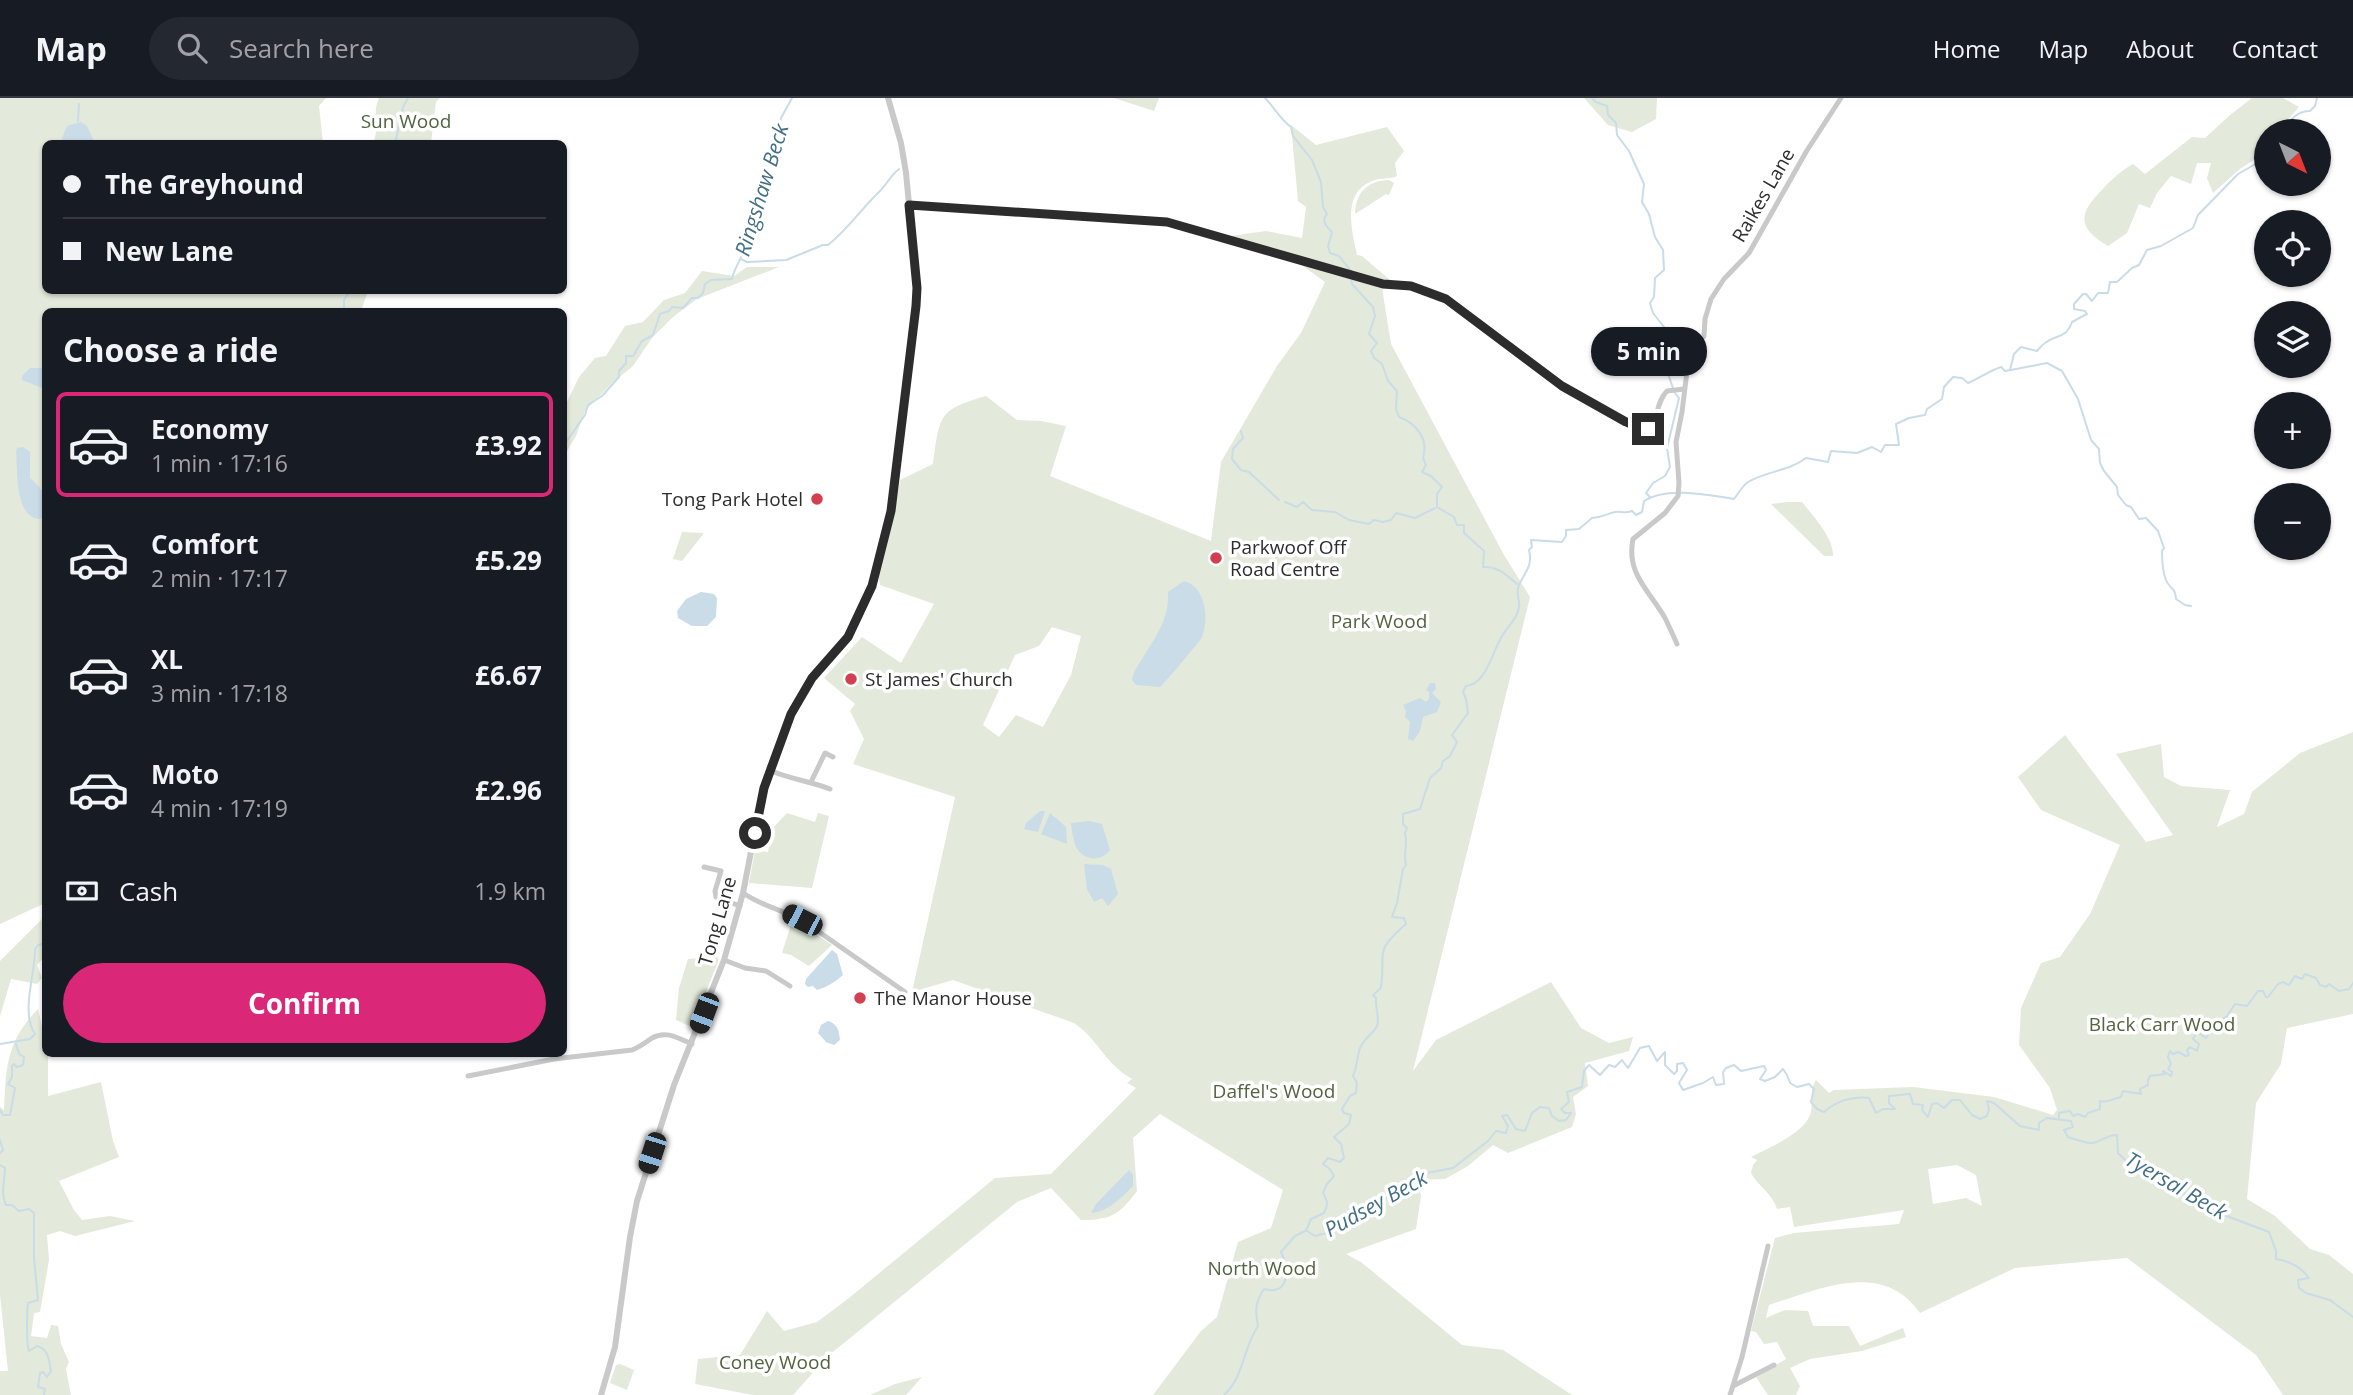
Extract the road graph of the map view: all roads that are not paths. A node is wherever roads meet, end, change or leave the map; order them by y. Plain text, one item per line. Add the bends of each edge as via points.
1 (888, 98) edge
2 (1841, 98) edge
3 (909, 205) junction
4 (1684, 389) junction
5 (1677, 644) dead end
6 (833, 757) dead end
7 (769, 770) junction
8 (811, 782) junction
9 (830, 789) dead end
10 (704, 867) dead end
11 (743, 893) junction
12 (740, 906) junction
13 (724, 960) junction
14 (790, 986) dead end
15 (905, 992) dead end
16 (692, 1044) junction
17 (468, 1076) dead end
18 (1768, 1246) dead end
19 (1774, 1365) dead end
20 (1732, 1386) junction
21 (601, 1395) edge
22 (1730, 1395) edge

1 - 3 street, Tong Lane via 901,143
2 - 4 street, Raikes Lane via 1749,254 1711,299 1703,336 1689,355
3 - 4 street via 1167,222 1383,284 1411,286 1446,299 1562,386 1642,429 1649,428 1659,399 1667,391
3 - 7 street, Tong Lane via 916,306 891,511 859,617 800,697
4 - 5 street, Raikes Lane via 1676,442 1678,493 1665,513 1633,539 1630,553 1636,575
6 - 8 street via 825,753
7 - 8 street
7 - 11 street, Tong Lane
8 - 9 street
10 - 12 street via 720,871 715,891 718,898
11 - 12 street, Tong Lane
11 - 15 street via 802,920
12 - 13 street, Tong Lane
13 - 14 street via 766,971
13 - 16 street, Tong Lane
16 - 17 street via 666,1033 632,1050
16 - 21 street, Tong Lane via 674,1085 638,1201 615,1346
18 - 20 street
19 - 20 street
20 - 22 street

